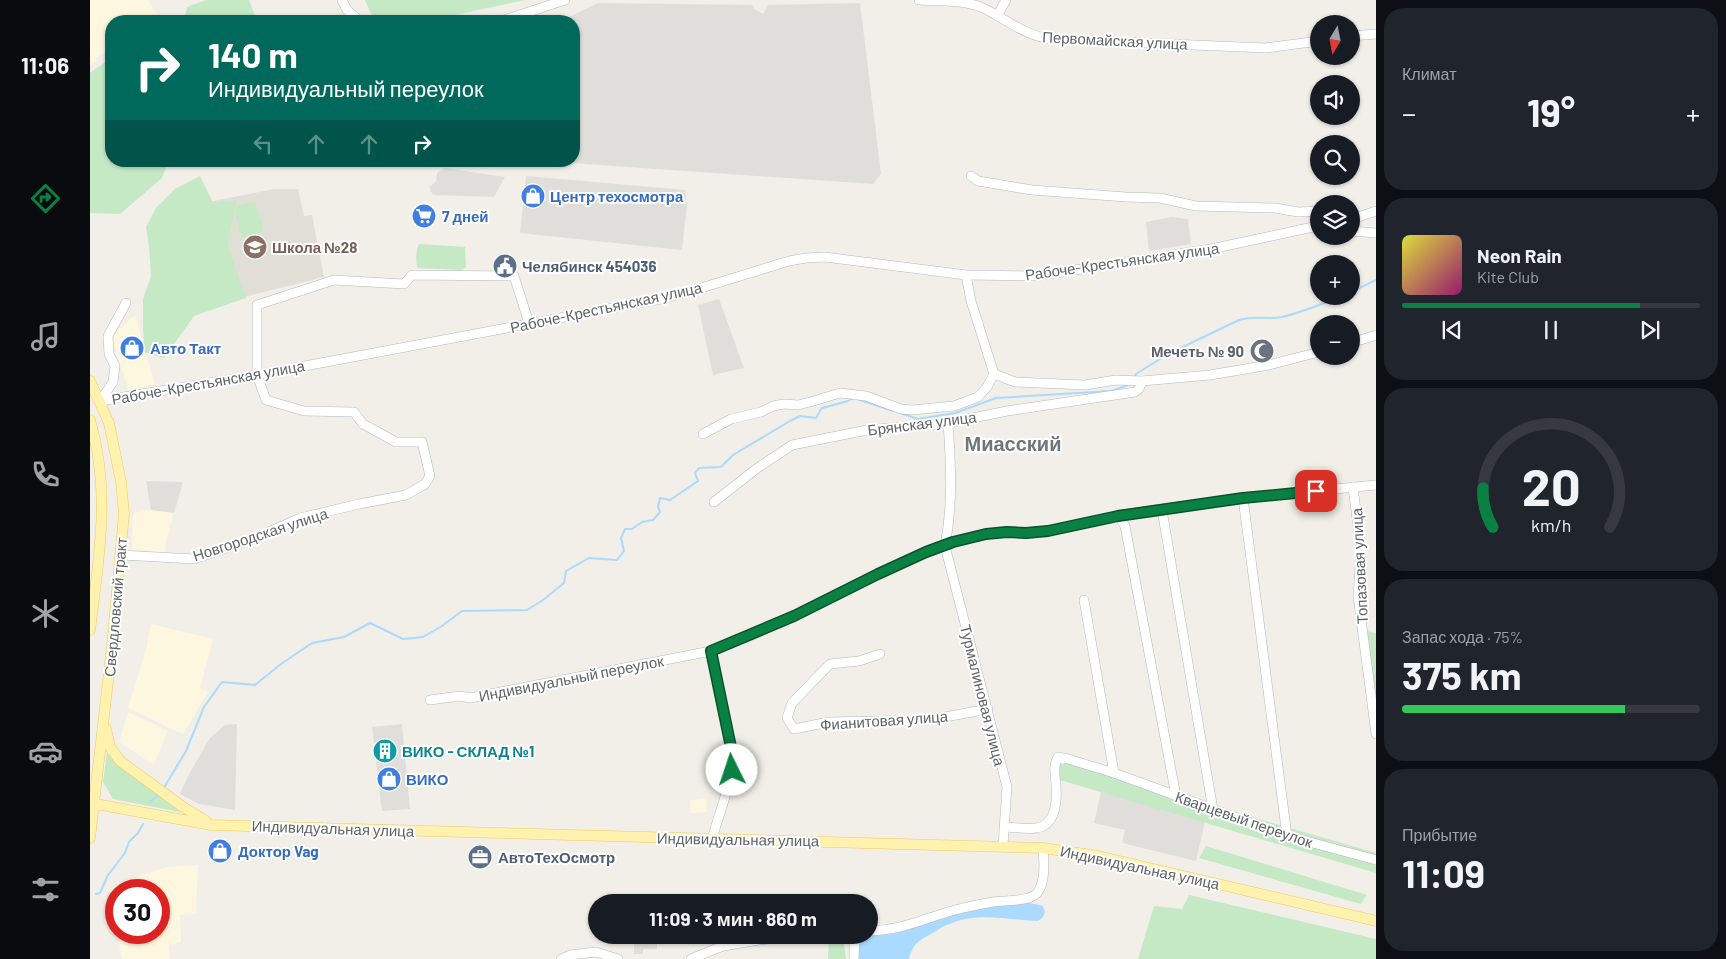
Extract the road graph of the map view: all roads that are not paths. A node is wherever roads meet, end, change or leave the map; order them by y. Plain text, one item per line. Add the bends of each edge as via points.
1 (342, 0) edge
2 (565, 0) edge
3 (919, 0) edge
4 (1006, 0) edge
5 (353, 15) edge
6 (519, 15) edge
7 (997, 16) junction
8 (1376, 34) edge
9 (1360, 35) edge
10 (1310, 42) edge
11 (971, 176) dead end
12 (1310, 211) edge
13 (1376, 211) edge
14 (1360, 216) edge
15 (1310, 228) edge
16 (1360, 232) edge
17 (1376, 234) edge
18 (966, 275) junction
19 (126, 303) dead end
20 (529, 323) junction
21 (1376, 335) edge
22 (1360, 340) edge
23 (1310, 354) edge
24 (994, 374) junction
25 (257, 375) junction
26 (90, 381) edge
27 (1142, 381) junction
28 (100, 401) junction
29 (90, 420) edge
30 (948, 423) junction
31 (703, 434) dead end
32 (1376, 485) edge
33 (1353, 487) junction
34 (1243, 498) junction
35 (714, 502) dead end
36 (1162, 510) junction
37 (1118, 516) junction
38 (944, 546) junction
39 (120, 555) junction
40 (1084, 600) dead end
41 (90, 630) edge
42 (711, 651) junction
43 (880, 654) dead end
44 (430, 700) dead end
45 (988, 709) junction
46 (104, 718) junction
47 (1376, 734) edge
48 (1114, 773) junction
49 (1176, 796) junction
50 (92, 804) edge
51 (1213, 810) junction
52 (211, 825) junction
53 (1005, 827) junction
54 (1287, 836) junction
55 (90, 838) edge
56 (712, 839) junction
57 (1003, 845) junction
58 (1043, 848) junction
59 (1376, 860) edge
60 (1376, 921) edge
61 (878, 930) edge
62 (735, 944) edge
63 (855, 944) edge
64 (561, 959) edge
65 (618, 959) edge
66 (690, 959) edge
67 (854, 959) edge

1 - 5 street
2 - 6 street
3 - 7 street, Первомайская улица via 966,2
4 - 7 street
7 - 10 street, Первомайская улица via 1034,35 1052,39 1265,48
8 - 9 street
11 - 12 street via 978,181 1032,190 1160,198 1196,206
13 - 14 street
15 - 18 street, Рабоче-Крестьянская улица via 1211,249 1067,272 1036,276
16 - 17 street
18 - 20 street, Рабоче-Крестьянская улица via 806,258 688,292
18 - 24 street
19 - 28 street via 108,336 109,354 115,366 112,382
20 - 25 street, Рабоче-Крестьянская улица
20 - 25 street via 514,276 412,275 404,284 334,280 257,304
21 - 22 street
23 - 27 street, Брянская улица via 1210,375
24 - 27 street, Брянская улица via 1015,382 1085,385 1116,380
24 - 31 street, Брянская улица via 978,397 954,406 901,409 866,396 840,393 798,405 773,406 731,420
25 - 28 street, Рабоче-Крестьянская улица
25 - 39 street, Новгородская улица via 266,400 304,411 354,412 363,424 396,442 422,442 430,476 425,484 406,495 300,518 253,539 194,559
26 - 28 main road, Свердловский тракт
27 - 30 street, Брянская улица via 1135,392
28 - 39 main road, Свердловский тракт via 109,423 121,482 124,514
29 - 41 main road, Свердловский тракт via 99,454 103,498
30 - 35 street, Брянская улица via 867,430 792,445
30 - 38 street via 951,472 949,522
32 - 33 street, Индивидуальный переулок
33 - 34 street, Индивидуальный переулок
33 - 47 street, Топазовая улица via 1361,551 1358,596
34 - 36 street, Индивидуальный переулок
34 - 54 street
36 - 37 street, Индивидуальный переулок
36 - 51 street
37 - 38 street, Индивидуальный переулок via 1048,531 986,534
37 - 49 street via 1126,526
38 - 42 street, Индивидуальный переулок
38 - 45 street, Турмалиновая улица
39 - 46 main road, Свердловский тракт
40 - 48 street
42 - 44 street, Индивидуальный переулок via 470,698
42 - 56 street via 732,752 728,784
43 - 45 street, Фианитовая улица via 859,661 830,664 792,702 787,718 794,729 829,722 929,720
45 - 53 street, Турмалиновая улица via 1007,787
46 - 50 main road, Свердловский тракт
46 - 52 main road via 110,747 120,760
48 - 49 street, Кварцевый переулок
48 - 53 street, Кварцевый переулок via 1058,757 1054,764 1057,800 1052,816 1045,825 1035,828
49 - 51 street, Кварцевый переулок
50 - 52 main road, Индивидуальная улица
50 - 55 main road, Свердловский тракт
51 - 54 street, Кварцевый переулок
52 - 56 main road, Индивидуальная улица
53 - 57 street, Турмалиновая улица
54 - 59 street, Кварцевый переулок
56 - 57 main road, Индивидуальная улица
57 - 58 main road, Индивидуальная улица
58 - 60 main road, Индивидуальная улица via 1098,856
58 - 61 street via 1042,881 1031,898 966,907 905,927
62 - 66 street
63 - 67 street
64 - 65 street via 596,952

